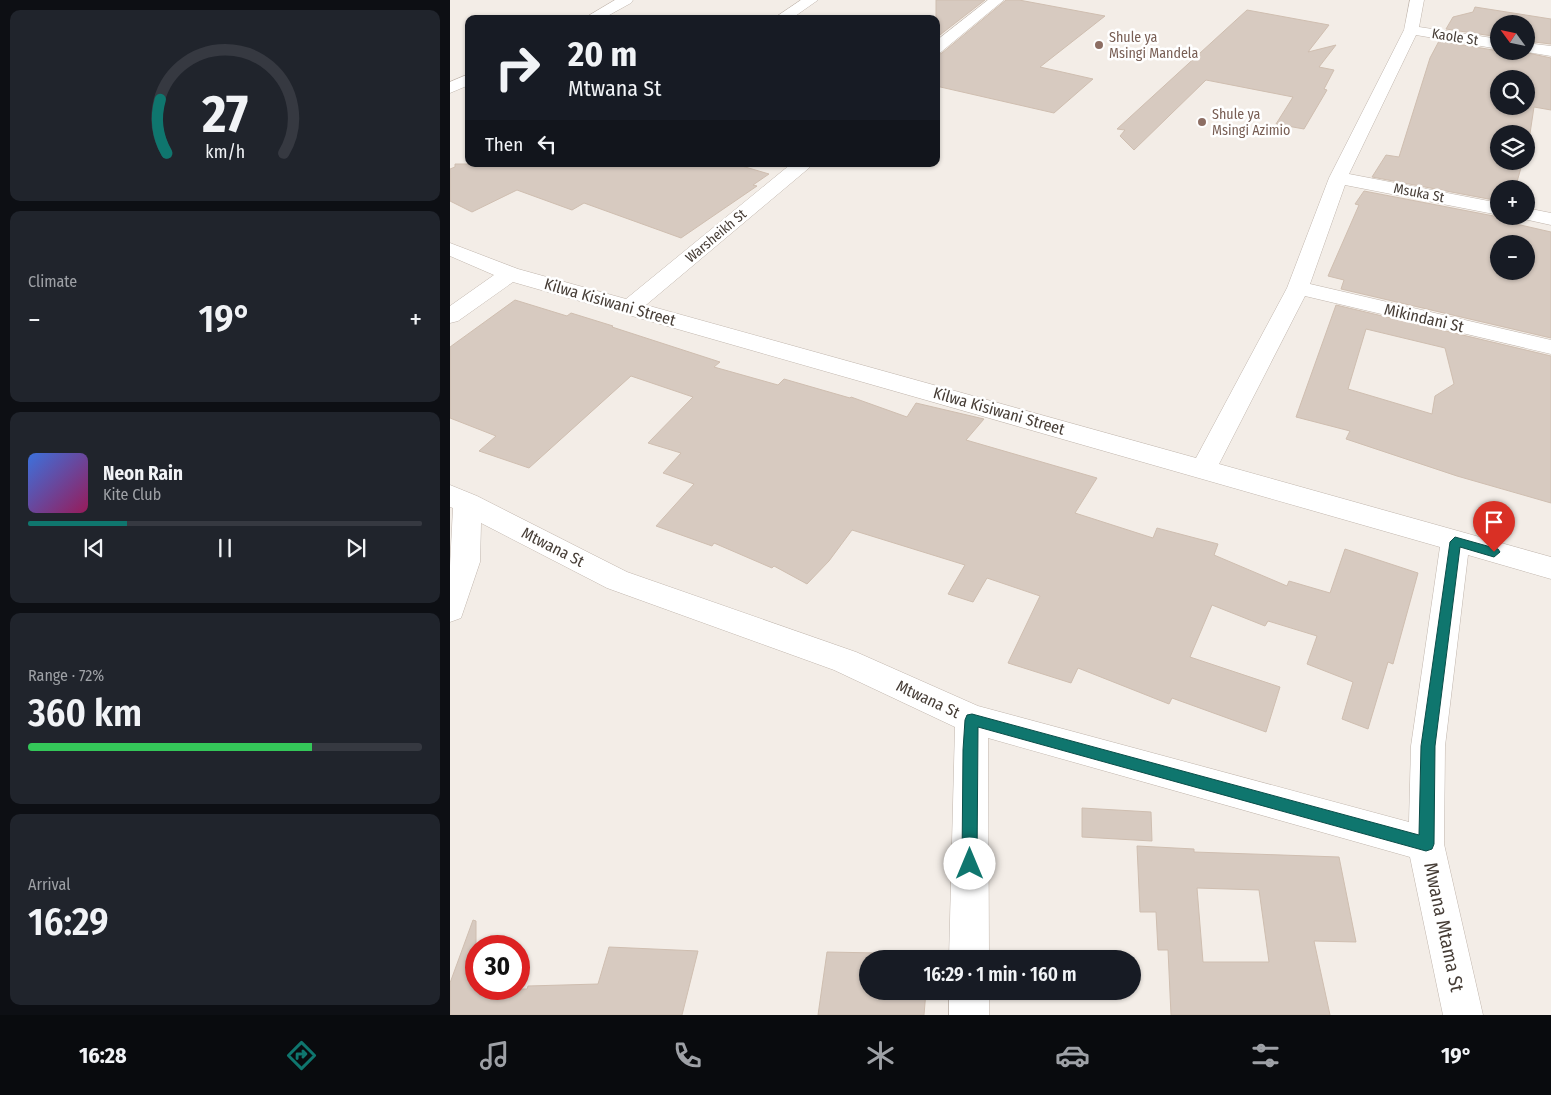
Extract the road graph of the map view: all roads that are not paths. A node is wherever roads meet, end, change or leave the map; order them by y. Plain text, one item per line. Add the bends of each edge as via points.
1 (626, 0) edge
2 (811, 0) edge
3 (997, 0) edge
4 (1417, 0) edge
5 (598, 15) edge
6 (787, 15) edge
7 (1411, 30) junction
8 (1490, 43) edge
9 (940, 46) edge
10 (1535, 49) edge
11 (1551, 51) edge
12 (465, 74) edge
13 (450, 88) edge
14 (798, 167) edge
15 (1338, 178) junction
16 (1490, 207) edge
17 (1535, 216) edge
18 (1551, 219) edge
19 (450, 249) edge
20 (510, 274) junction
21 (1298, 288) junction
22 (630, 307) junction
23 (450, 316) edge
24 (1551, 347) edge
25 (1203, 468) junction
26 (459, 499) edge
27 (1455, 542) junction
28 (1551, 568) edge
29 (450, 610) edge
30 (972, 720) junction
31 (1426, 844) junction
32 (969, 950) edge
33 (969, 1000) edge
34 (969, 1015) edge
35 (1463, 1015) edge

1 - 5 street
2 - 6 street
3 - 9 street
4 - 7 street
7 - 8 street, Kaole St
7 - 15 street
10 - 11 street
12 - 13 street
14 - 22 street, Warsheikh St
15 - 16 street, Msuka St
15 - 21 street
17 - 18 street
19 - 20 street, Kilwa Kisiwani Street
20 - 22 street, Kilwa Kisiwani Street
20 - 23 street
21 - 24 street, Mikindani St
21 - 25 street
22 - 25 street, Kilwa Kisiwani Street
25 - 27 street, Kilwa Kisiwani Street
26 - 29 street via 466,562
26 - 30 street, Mtwana St via 618,580 845,661
27 - 28 street, Kilwa Kisiwani Street
27 - 31 street, Mwana Mtama St via 1428,746
30 - 31 street, Mtwana St
30 - 32 street
31 - 35 street, Mwana Mtama St
33 - 34 street

